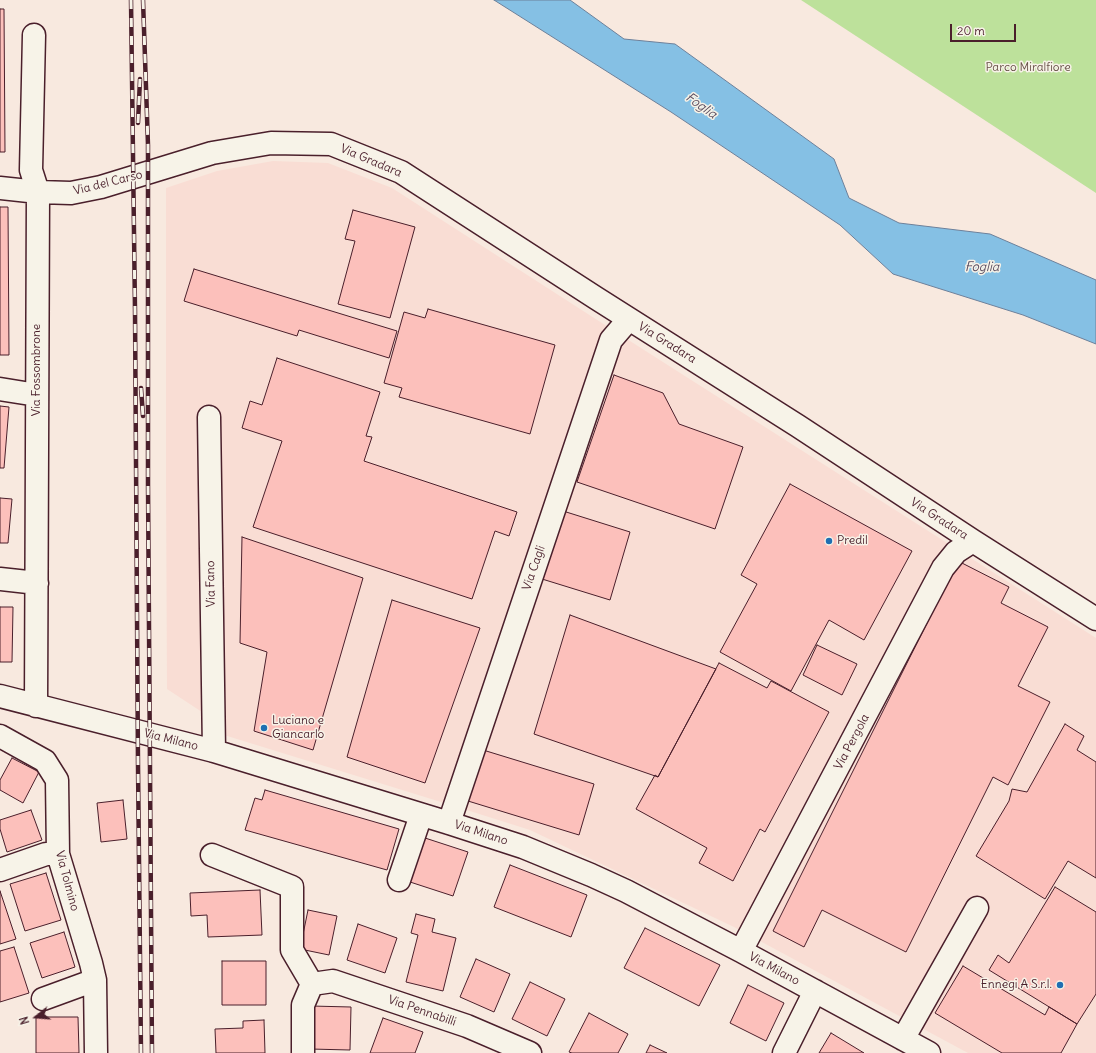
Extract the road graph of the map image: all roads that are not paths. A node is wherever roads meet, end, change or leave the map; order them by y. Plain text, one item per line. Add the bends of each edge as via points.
1 (34, 35) dead end
2 (212, 153) joint
3 (0, 188) edge
4 (38, 192) junction
5 (629, 319) junction
6 (0, 389) edge
7 (37, 395) junction
8 (209, 417) dead end
9 (973, 541) junction
10 (0, 579) edge
11 (37, 583) junction
12 (1096, 619) edge
13 (0, 696) edge
14 (36, 706) junction
15 (0, 736) edge
16 (214, 751) junction
17 (421, 815) junction
18 (449, 823) junction
19 (58, 854) junction
20 (212, 855) dead end
21 (0, 870) edge
22 (399, 880) dead end
23 (977, 908) dead end
24 (741, 951) junction
25 (95, 980) junction
26 (312, 984) junction
27 (815, 991) junction
28 (43, 999) dead end
29 (903, 1039) junction
30 (96, 1053) edge
31 (303, 1053) edge
32 (530, 1053) edge
33 (784, 1053) edge
34 (929, 1053) edge

1 - 4 street, Via Fossombrone via 31,170
2 - 4 street, Via del Carso via 71,194
2 - 5 street, Via Gradara via 271,143 332,144 401,172
3 - 4 street, Via del Carso
4 - 7 street, Via Fossombrone
5 - 9 street, Via Gradara
5 - 18 street, Via Cagli via 611,340
6 - 7 street
7 - 11 street, Via Fossombrone
8 - 16 street, Via Fano
9 - 12 street, Via Gradara
9 - 24 street, Via Pergola via 956,552 944,568
10 - 11 street
11 - 14 street, Via Fossombrone
13 - 14 street, Via Milano
14 - 16 street, Via Milano
15 - 19 street, Via Tolmino via 45,761 57,780
16 - 17 street, Via Milano
17 - 18 street, Via Milano
17 - 22 street
18 - 24 street, Via Milano via 523,847 591,875
19 - 21 street via 46,854
19 - 25 street, Via Tolmino
20 - 26 street via 292,887 292,950
23 - 29 street
24 - 27 street, Via Milano
25 - 28 street
25 - 30 street, Via Tolmino
26 - 31 street via 303,1005
26 - 32 street, Via Pennabilli via 333,981 467,1026
27 - 29 street, Via Milano
27 - 33 street
29 - 34 street, Via Milano

